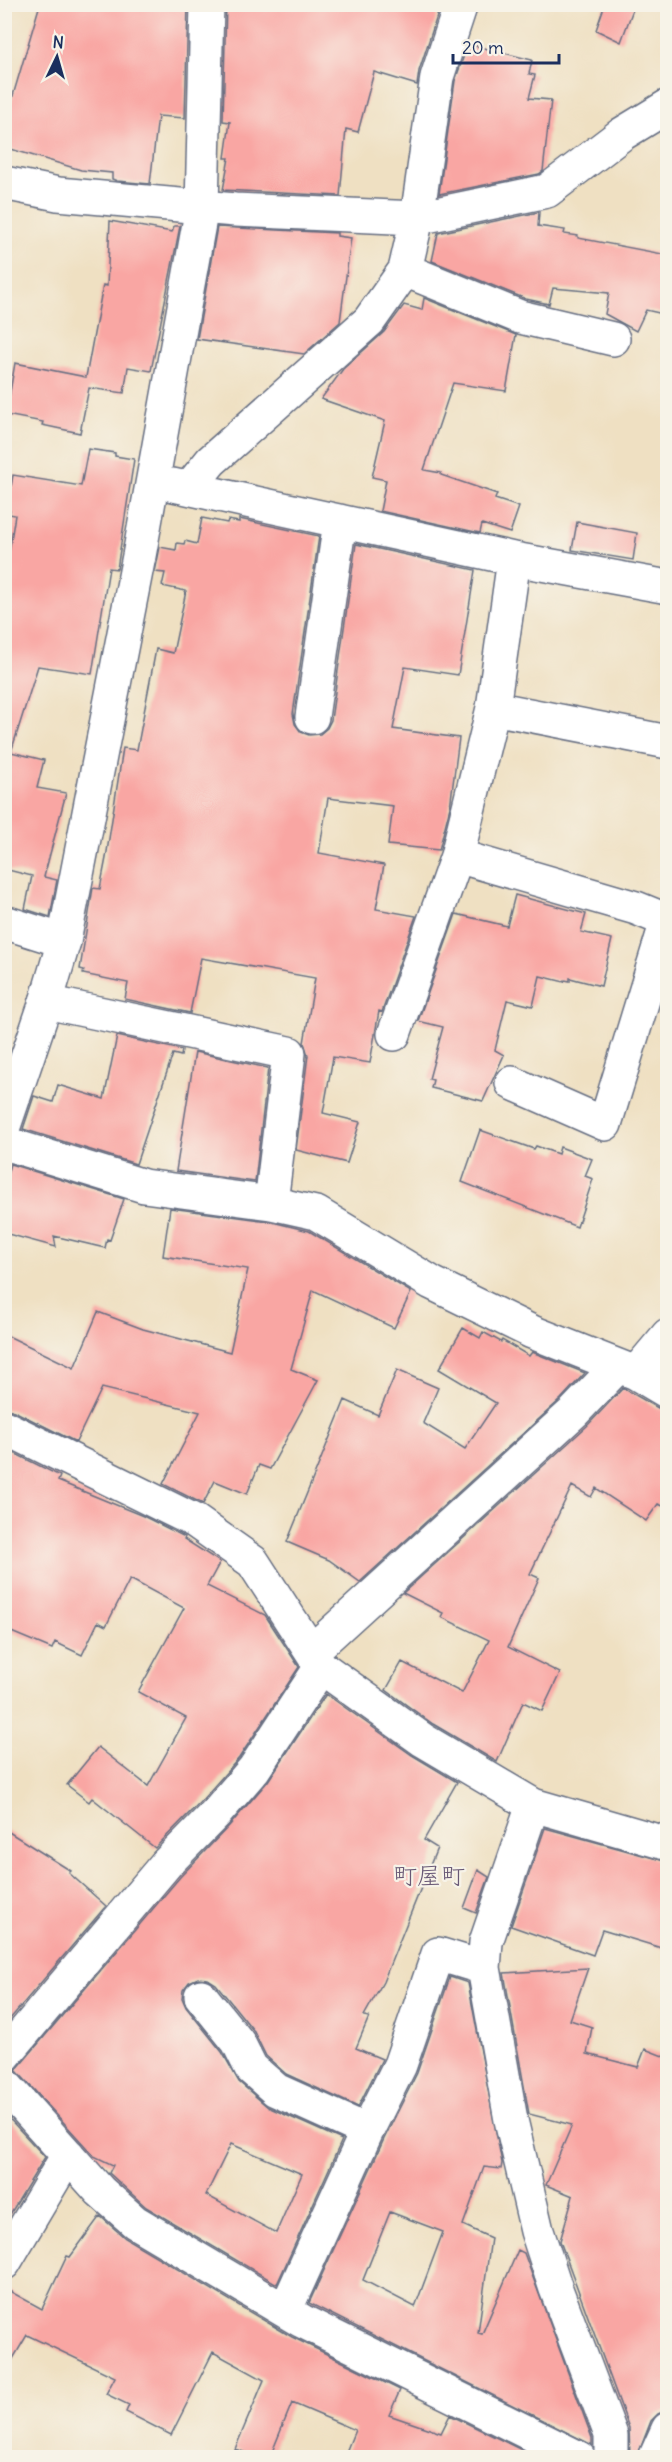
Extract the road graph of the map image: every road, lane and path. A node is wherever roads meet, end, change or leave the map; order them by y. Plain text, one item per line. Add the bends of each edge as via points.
1 (207, 4) edge
2 (461, 4) edge
3 (668, 106) edge
4 (4, 183) edge
5 (202, 207) junction
6 (417, 218) junction
7 (405, 270) junction
8 (613, 339) dead end
9 (153, 482) junction
10 (190, 487) junction
11 (340, 520) junction
12 (514, 559) junction
13 (668, 587) edge
14 (493, 708) junction
15 (312, 717) dead end
16 (668, 742) edge
17 (458, 856) junction
18 (667, 921) edge
19 (4, 922) edge
20 (64, 941) junction
21 (46, 1002) junction
22 (394, 1034) dead end
23 (512, 1083) dead end
24 (4, 1126) edge
25 (4, 1143) edge
26 (272, 1203) junction
27 (668, 1335) edge
28 (627, 1370) junction
29 (668, 1392) edge
30 (4, 1427) edge
31 (316, 1659) junction
32 (533, 1805) junction
33 (668, 1844) edge
34 (484, 1968) junction
35 (201, 1996) dead end
36 (4, 2056) edge
37 (4, 2084) edge
38 (367, 2131) junction
39 (68, 2155) junction
40 (4, 2263) edge
41 (285, 2311) junction
42 (668, 2429) edge
43 (579, 2457) edge
44 (610, 2457) edge
45 (655, 2457) edge

1 - 5 street
2 - 6 street via 437,77
3 - 6 street via 622,134 547,191
4 - 5 street via 58,194
5 - 6 street
5 - 9 street
6 - 7 street
7 - 8 street via 520,317
7 - 10 street via 369,321 212,461
9 - 10 street
9 - 20 street
10 - 11 street
11 - 12 street
11 - 15 street
12 - 13 street
12 - 14 street
14 - 16 street
14 - 17 street
17 - 18 street via 636,908
17 - 22 street
18 - 23 street via 605,1124
19 - 20 street
20 - 21 street
21 - 24 street
21 - 26 street via 289,1053
25 - 26 street via 144,1186
26 - 28 street via 316,1213 432,1283 532,1332
27 - 28 street
28 - 29 street
28 - 31 street via 565,1420
30 - 31 street via 195,1521 253,1562
31 - 32 street via 423,1740
31 - 36 street via 254,1769 166,1864
32 - 33 street
32 - 34 street via 486,1942
34 - 38 street via 438,1954 400,2065
34 - 44 street via 511,2120 537,2231 611,2435
35 - 38 street via 238,2042 251,2068 276,2090
37 - 39 street
38 - 41 street
39 - 40 street
39 - 41 street via 135,2222
41 - 43 street
42 - 45 street

